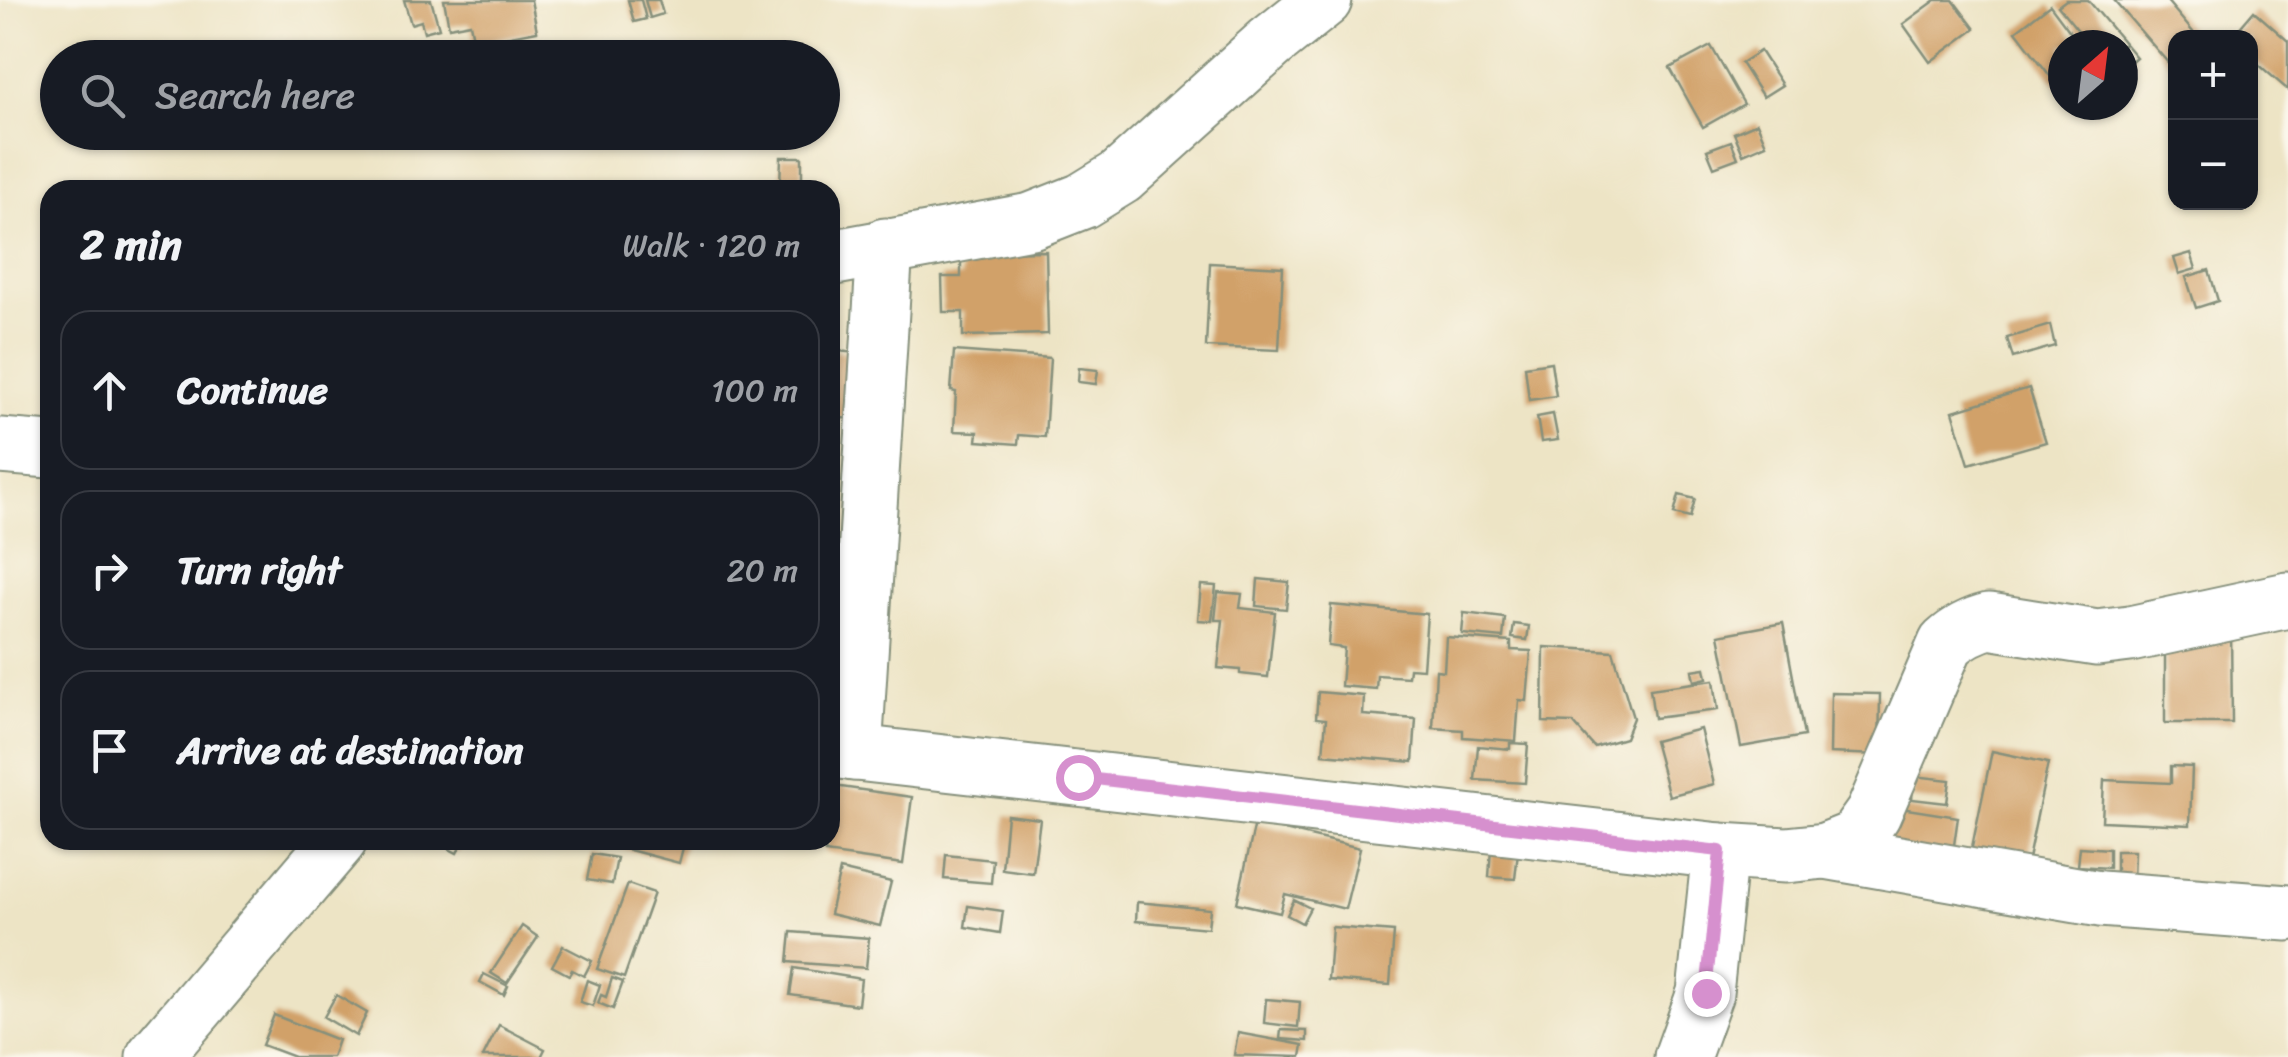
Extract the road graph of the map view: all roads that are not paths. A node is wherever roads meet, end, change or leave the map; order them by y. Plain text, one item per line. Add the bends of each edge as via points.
1 (1324, 0) edge
2 (885, 246) junction
3 (840, 256) edge
4 (0, 446) edge
5 (40, 449) edge
6 (2288, 600) edge
7 (842, 751) edge
8 (330, 850) edge
9 (1720, 851) junction
10 (1826, 852) junction
11 (2288, 913) edge
12 (154, 1057) edge
13 (1682, 1057) edge

1 - 2 street via 1121,177 1082,201 1031,221
2 - 3 street
2 - 7 street
4 - 5 street
6 - 10 street via 2096,638 1988,621 1955,636 1874,814 1855,839
7 - 9 street
8 - 12 street
9 - 10 street
9 - 13 street via 1706,993
10 - 11 street via 2100,900

